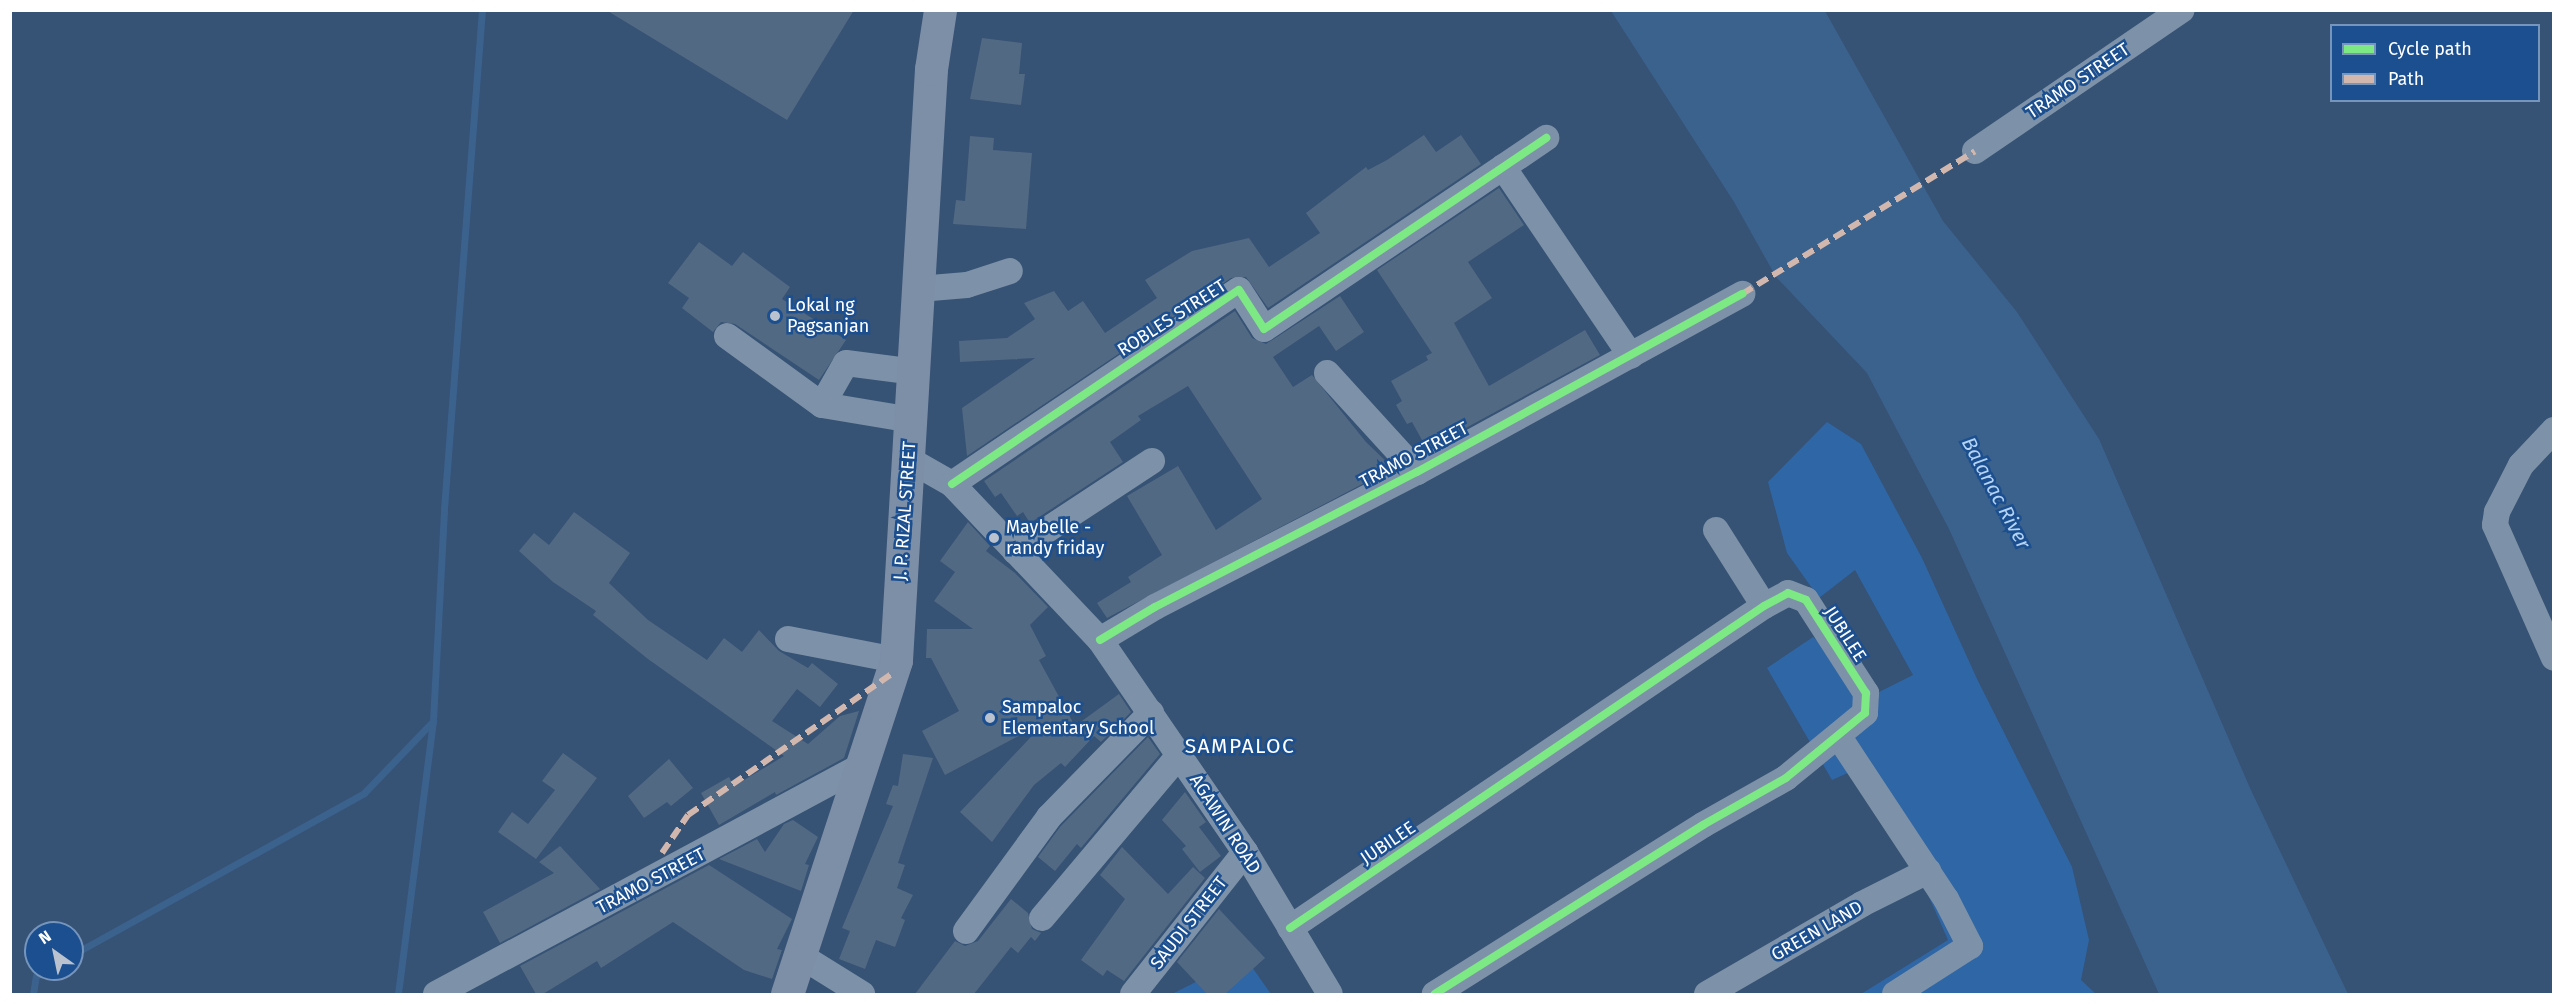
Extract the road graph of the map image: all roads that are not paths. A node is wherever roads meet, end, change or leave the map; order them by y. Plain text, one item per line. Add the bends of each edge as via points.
1 (940, 10) edge
2 (2182, 10) edge
3 (1546, 138) dead end
4 (1975, 151) dead end
5 (1503, 167) junction
6 (1010, 271) dead end
7 (919, 289) junction
8 (1742, 294) dead end
9 (727, 336) dead end
10 (1631, 356) junction
11 (915, 372) junction
12 (1327, 373) dead end
13 (822, 405) junction
14 (912, 420) junction
15 (2553, 430) edge
16 (908, 459) junction
17 (1152, 461) dead end
18 (1417, 472) junction
19 (952, 484) junction
20 (1716, 530) dead end
21 (1015, 551) junction
22 (1764, 606) junction
23 (788, 639) dead end
24 (1100, 640) junction
25 (2553, 658) edge
26 (896, 660) junction
27 (1152, 713) junction
28 (1839, 737) junction
29 (1180, 754) junction
30 (865, 764) junction
31 (1245, 852) junction
32 (1928, 871) junction
33 (1042, 918) dead end
34 (1290, 928) junction
35 (966, 931) dead end
36 (801, 956) junction
37 (436, 994) edge
38 (787, 994) edge
39 (862, 994) edge
40 (1133, 994) edge
41 (1330, 994) edge
42 (1434, 994) edge
43 (1707, 994) edge
44 (1895, 994) edge

1 - 7 main road, J. P. RIZAL STREET via 931,69
2 - 4 street, TRAMO STREET
3 - 5 street, ROBLES STREET
5 - 10 street
5 - 19 street, ROBLES STREET via 1264,329 1239,290
6 - 7 street via 968,285
7 - 11 main road, J. P. RIZAL STREET
8 - 10 street, TRAMO STREET
9 - 13 street
10 - 18 street, TRAMO STREET
11 - 13 street via 846,363
11 - 14 main road, J. P. RIZAL STREET
12 - 18 street
13 - 14 street
14 - 16 main road, J. P. RIZAL STREET
15 - 25 street via 2521,465 2497,512 2495,525
16 - 19 street, AGAWIN ROAD
16 - 26 main road, J. P. RIZAL STREET
17 - 21 street
18 - 24 street, TRAMO STREET via 1155,606
19 - 21 street, AGAWIN ROAD
20 - 22 street
21 - 24 street, AGAWIN ROAD
22 - 28 street, JUBILEE via 1788,593 1806,600 1866,693 1866,713
22 - 34 street, JUBILEE
23 - 26 street
24 - 27 street, AGAWIN ROAD
26 - 30 main road, J. P. RIZAL STREET
27 - 29 street, AGAWIN ROAD
27 - 35 street via 1049,818
28 - 32 street
28 - 42 street, JUBILEE via 1786,778 1703,825
29 - 31 street, AGAWIN ROAD
29 - 33 street
30 - 36 main road, J. P. RIZAL STREET
30 - 37 street, TRAMO STREET
31 - 34 street, AGAWIN ROAD
31 - 40 street, SAUDI STREET
32 - 43 street, GREEN LAND via 1862,904
32 - 44 street via 1970,946
34 - 41 street, AGAWIN ROAD
36 - 38 main road, J. P. RIZAL STREET
36 - 39 street

